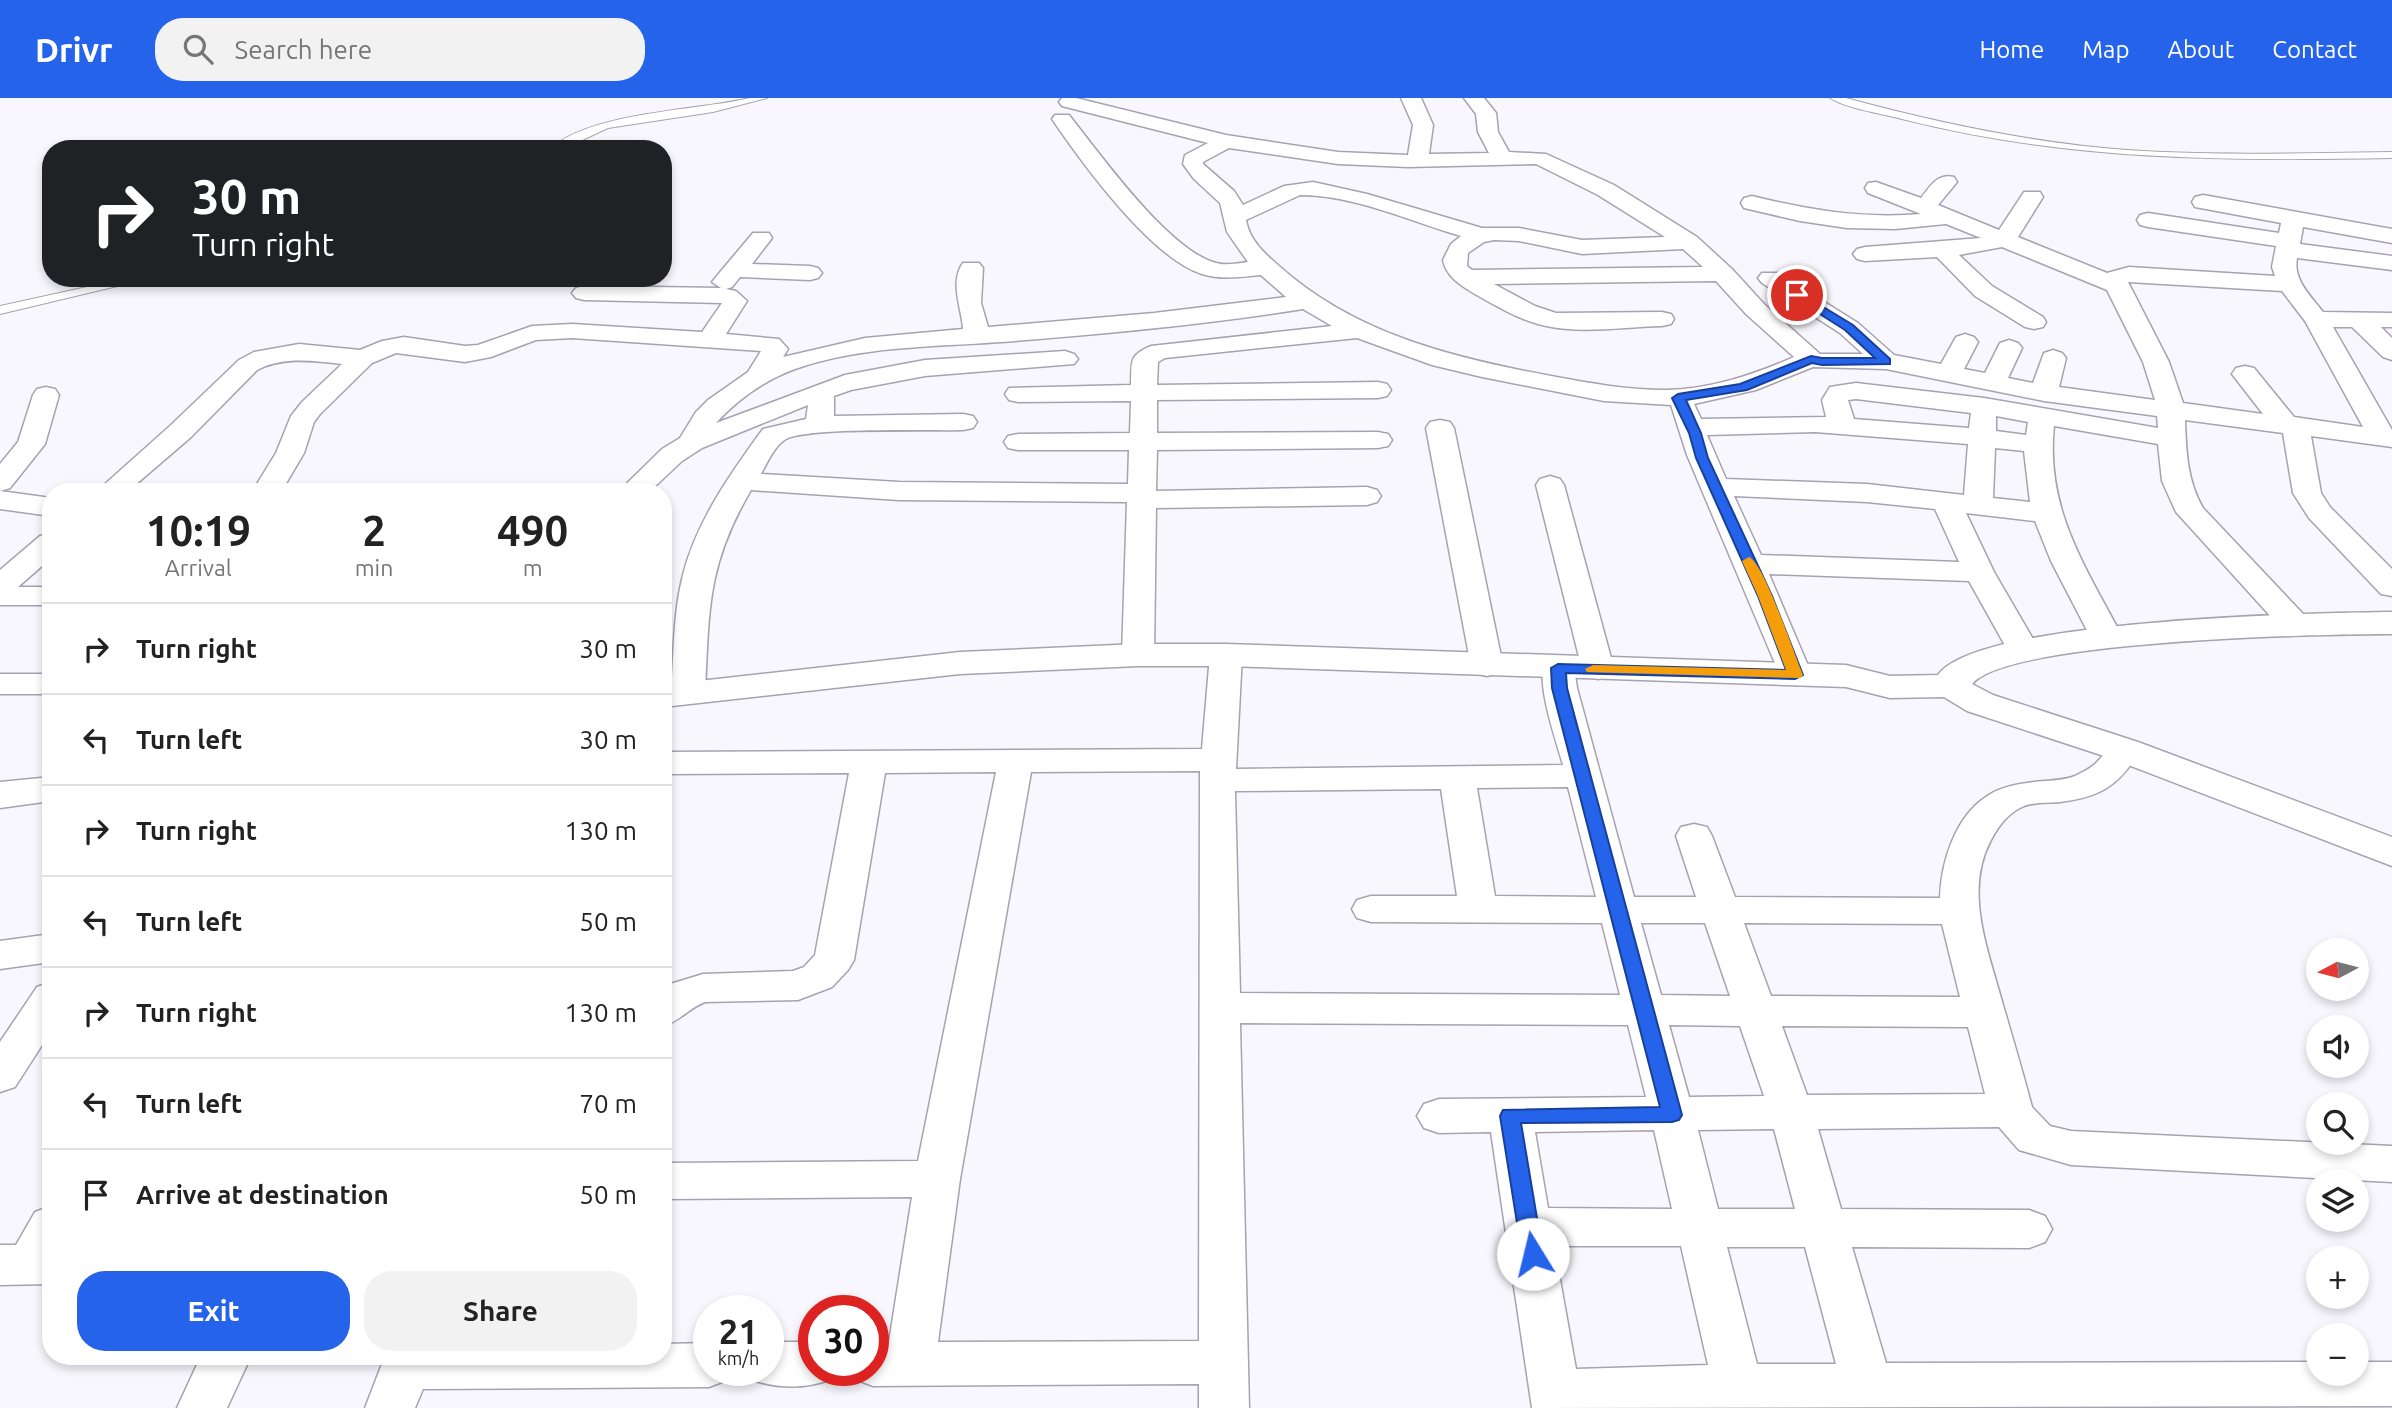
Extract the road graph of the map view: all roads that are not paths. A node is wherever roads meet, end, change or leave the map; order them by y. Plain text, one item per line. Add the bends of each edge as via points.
1 (762, 98) edge
2 (1412, 98) edge
3 (1474, 98) edge
4 (1835, 98) edge
5 (1229, 134) junction
6 (568, 140) edge
7 (1580, 151) dead end
8 (2392, 155) edge
9 (1502, 158) junction
10 (1539, 158) junction
11 (1418, 161) junction
12 (1946, 182) dead end
13 (1876, 188) dead end
14 (2032, 197) dead end
15 (1753, 200) dead end
16 (2203, 202) dead end
17 (1936, 213) junction
18 (1235, 217) junction
19 (2148, 220) dead end
20 (1481, 235) junction
21 (2289, 236) junction
22 (2392, 236) edge
23 (761, 237) dead end
24 (2000, 240) junction
25 (1689, 242) junction
26 (1942, 248) junction
27 (1865, 254) dead end
28 (2392, 263) edge
29 (1265, 267) junction
30 (971, 268) dead end
31 (733, 270) junction
32 (810, 273) dead end
33 (1724, 274) junction
34 (1465, 276) junction
35 (1650, 277) junction
36 (1770, 278) dead end
37 (2289, 284) junction
38 (2117, 285) junction
39 (104, 287) edge
40 (584, 293) dead end
41 (713, 295) junction
42 (1307, 301) junction
43 (0, 310) edge
44 (1662, 319) junction
45 (2316, 319) junction
46 (2359, 320) junction
47 (2392, 320) edge
48 (2034, 322) dead end
49 (1361, 330) junction
50 (976, 336) junction
51 (710, 339) junction
52 (1965, 342) dead end
53 (1665, 346) dead end
54 (2009, 348) dead end
55 (2392, 352) edge
56 (363, 358) junction
57 (2053, 358) dead end
58 (1065, 359) dead end
59 (1811, 359) junction
60 (1886, 361) junction
61 (760, 374) junction
62 (1949, 374) junction
63 (2245, 374) dead end
64 (1378, 390) dead end
65 (821, 391) junction
66 (1144, 393) junction
67 (1018, 394) dead end
68 (1988, 394) junction
69 (46, 396) dead end
70 (1678, 398) junction
71 (2171, 410) junction
72 (2041, 418) junction
73 (963, 422) dead end
74 (2290, 424) junction
75 (816, 425) junction
76 (1692, 427) junction
77 (1843, 427) junction
78 (1440, 428) dead end
79 (1982, 438) junction
80 (2171, 438) junction
81 (2387, 438) edge
82 (1378, 440) dead end
83 (1143, 441) junction
84 (692, 442) junction
85 (1017, 442) dead end
86 (1281, 469) junction
87 (743, 481) junction
88 (0, 482) edge
89 (120, 483) edge
90 (272, 483) edge
91 (642, 483) edge
92 (1549, 485) dead end
93 (1715, 487) junction
94 (1367, 496) dead end
95 (1141, 497) junction
96 (0, 500) edge
97 (1946, 502) junction
98 (42, 506) edge
99 (1978, 506) junction
100 (2045, 513) junction
101 (42, 550) edge
102 (1750, 564) junction
103 (1979, 572) junction
104 (0, 586) edge
105 (2392, 587) edge
106 (0, 596) edge
107 (42, 596) edge
108 (694, 602) junction
109 (672, 605) edge
110 (2392, 622) edge
111 (2294, 623) junction
112 (2106, 638) junction
113 (2024, 652) junction
114 (1139, 655) junction
115 (1225, 663) junction
116 (1487, 666) junction
117 (1572, 675) junction
118 (1795, 675) junction
119 (0, 684) edge
120 (42, 684) edge
121 (1954, 686) junction
122 (1890, 687) junction
123 (672, 698) edge
124 (672, 702) edge
125 (672, 702) edge
126 (2124, 750) junction
127 (1016, 760) junction
128 (672, 762) edge
129 (869, 762) junction
130 (42, 770) edge
131 (1217, 770) junction
132 (0, 774) edge
133 (1583, 776) junction
134 (1457, 778) junction
135 (42, 790) edge
136 (0, 795) edge
137 (1694, 836) dead end
138 (2392, 852) edge
139 (1371, 909) dead end
140 (1478, 910) junction
141 (1618, 910) junction
142 (1721, 910) junction
143 (1959, 911) junction
144 (42, 949) edge
145 (0, 955) edge
146 (672, 1002) edge
147 (1219, 1007) junction
148 (1644, 1009) junction
149 (1755, 1009) junction
150 (42, 1011) edge
151 (1984, 1012) junction
152 (0, 1076) edge
153 (2011, 1110) junction
154 (1792, 1113) junction
155 (1672, 1115) junction
156 (1439, 1116) dead end
157 (1510, 1116) junction
158 (2392, 1164) edge
159 (937, 1179) junction
160 (672, 1181) edge
161 (1528, 1227) junction
162 (1699, 1228) junction
163 (1822, 1228) junction
164 (2029, 1229) dead end
165 (892, 1364) edge
166 (222, 1365) edge
167 (693, 1366) edge
168 (402, 1377) edge
169 (2392, 1384) edge
170 (1224, 1385) edge
171 (1867, 1387) junction
172 (1740, 1397) edge
173 (1556, 1400) edge
174 (202, 1408) edge

1 - 6 lane via 597,127
2 - 11 street via 1423,125
3 - 9 street via 1486,113 1488,132
4 - 8 lane via 2001,136 2127,152
5 - 11 street via 1325,144 1364,160
5 - 18 street via 1192,159 1232,203
5 - 29 street via 1066,110 1140,216 1193,262 1221,271
7 - 10 street
9 - 10 street
9 - 11 street
10 - 25 street via 1606,190
12 - 17 street
13 - 17 street
14 - 24 street via 2022,217
15 - 17 street via 1823,219 1870,223 1911,223
16 - 21 street
17 - 24 street
18 - 20 street via 1307,188
18 - 29 street via 1240,236
19 - 21 street
20 - 25 street via 1511,234 1603,248
20 - 34 street via 1457,251 1457,271
21 - 22 street
21 - 28 street
21 - 37 street via 2284,267
23 - 31 street
24 - 26 street
24 - 38 street
25 - 33 street
26 - 27 street
26 - 48 street via 1977,288
29 - 42 street
30 - 50 street via 969,303
31 - 32 street
31 - 41 street
33 - 35 street
33 - 59 street
34 - 35 street
34 - 44 street via 1546,318
35 - 44 street
36 - 60 street via 1849,328
37 - 38 street via 2129,274 2115,278
37 - 45 street
38 - 71 street via 2165,385
39 - 43 lane
40 - 41 street
41 - 51 street via 735,301
42 - 49 street
42 - 50 street via 1192,319
44 - 53 street
45 - 46 street
45 - 81 street
46 - 47 street
46 - 55 street
49 - 66 street via 1150,354 1145,358
49 - 70 street via 1468,367 1523,379 1636,397
50 - 61 street via 830,354
51 - 56 street via 551,331 518,337 482,352 404,345
51 - 61 street via 770,344 775,349 773,356
52 - 62 street
54 - 68 street
56 - 89 street via 299,352 262,357 247,365
56 - 90 street via 300,422 290,453
57 - 72 street
58 - 65 street via 925,368
59 - 60 street
59 - 70 street via 1742,387
60 - 62 street
61 - 84 street via 701,421
62 - 68 street
63 - 74 street
64 - 66 street
65 - 75 street via 823,416
65 - 84 street
66 - 67 street
66 - 83 street
68 - 72 street
68 - 77 street via 1846,391 1835,400
68 - 79 street
69 - 88 street via 31,444
70 - 76 street
71 - 72 street
71 - 74 street
71 - 80 street
72 - 79 street
72 - 80 street
72 - 100 street
73 - 75 street
74 - 81 street
74 - 105 street via 2307,493
75 - 87 street via 773,435
76 - 77 street via 1785,423
76 - 93 street
77 - 79 street
78 - 116 street
79 - 99 street
80 - 111 street via 2175,482 2191,512
82 - 86 street
83 - 85 street
83 - 86 street
83 - 95 street
84 - 91 street
86 - 94 street
86 - 95 street
87 - 95 street via 899,491
87 - 108 street via 702,560
92 - 117 street
93 - 97 street via 1867,493
93 - 102 street
95 - 114 street
96 - 98 street
97 - 99 street
97 - 103 street
99 - 100 street
100 - 112 street
101 - 104 street
102 - 103 street
102 - 118 street
103 - 113 street
106 - 107 street
108 - 109 street
108 - 123 street
110 - 111 street
111 - 112 street
112 - 113 street
113 - 121 street via 1967,668 1956,676
114 - 115 street
114 - 124 street via 960,663
115 - 116 street
115 - 117 street
115 - 125 street
115 - 131 street
116 - 117 street
117 - 118 street
117 - 122 street via 1856,696
117 - 133 street
118 - 122 street via 1846,676
119 - 120 street
121 - 122 street
121 - 126 street via 1980,703
126 - 138 street
126 - 143 street via 2107,774 2092,782 2029,792 1989,810 1961,866
127 - 129 street
127 - 131 street
127 - 159 street
128 - 129 street
129 - 146 street via 834,960 826,973 791,986 705,987 683,992
130 - 132 street
131 - 134 street
131 - 147 street
133 - 134 street
133 - 141 street
134 - 140 street
135 - 136 street
137 - 142 street
139 - 140 street
140 - 141 street
141 - 142 street
141 - 148 street
142 - 143 street
142 - 149 street
143 - 151 street
144 - 145 street
147 - 148 street
147 - 170 street
148 - 149 street
148 - 155 street
149 - 151 street
149 - 154 street
150 - 152 street
151 - 153 street
153 - 154 street
153 - 158 street via 2031,1137 2071,1148
154 - 155 street
154 - 163 street
155 - 157 street
155 - 162 street
156 - 157 street
157 - 161 street
159 - 160 street
159 - 165 street
161 - 162 street
161 - 173 street
162 - 163 street
162 - 172 street
163 - 164 street
163 - 171 street
165 - 170 street
166 - 174 street
167 - 168 street
169 - 171 street
171 - 172 street
172 - 173 street

